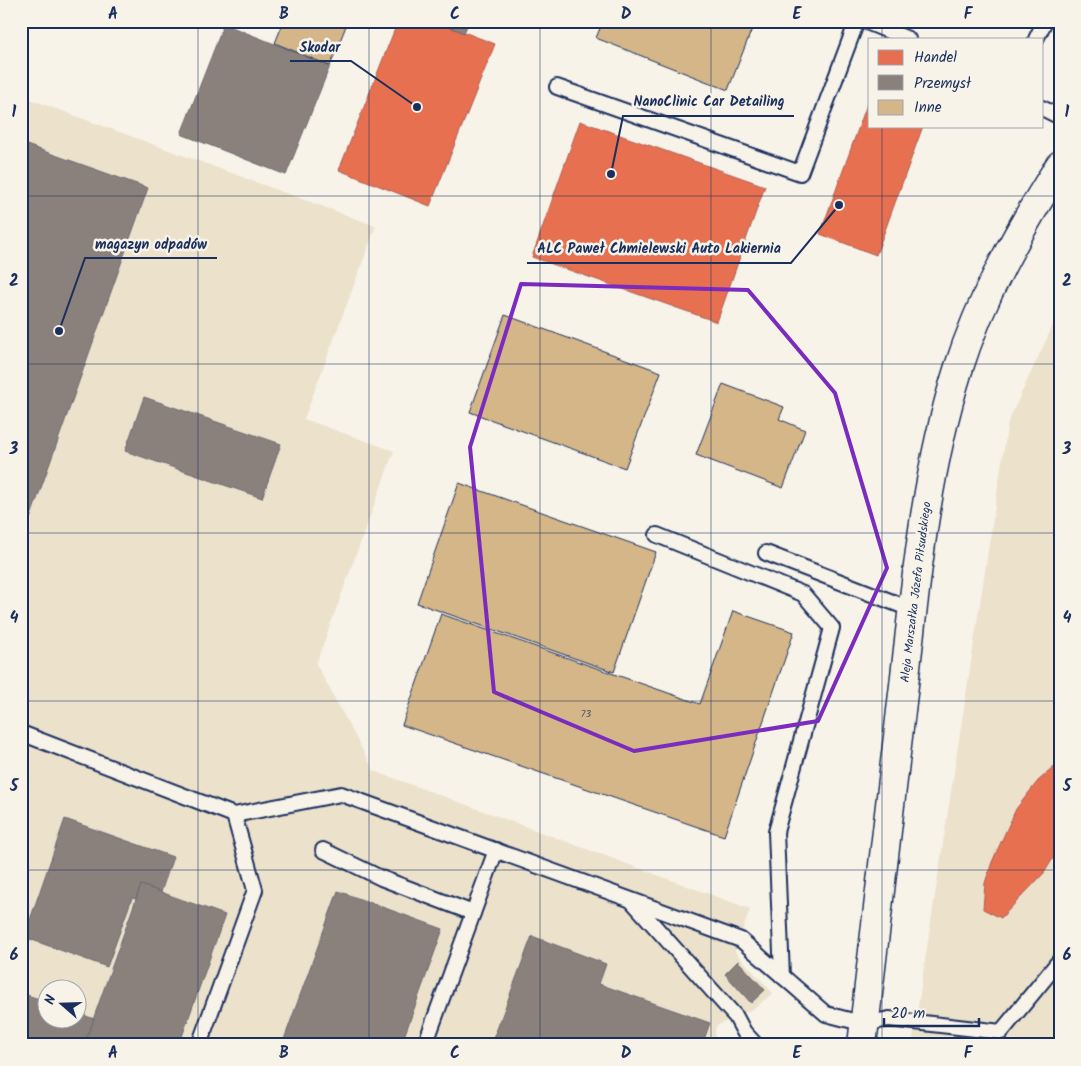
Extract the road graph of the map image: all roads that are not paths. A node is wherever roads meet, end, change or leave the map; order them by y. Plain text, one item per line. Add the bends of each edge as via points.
1 (856, 21) edge
2 (864, 21) edge
3 (1045, 21) edge
4 (906, 38) edge
5 (1036, 38) edge
6 (557, 87) dead end
7 (1044, 109) edge
8 (1060, 117) edge
9 (1060, 165) edge
10 (657, 535) dead end
11 (766, 553) dead end
12 (912, 610) junction
13 (21, 733) edge
14 (234, 815) junction
15 (323, 850) dead end
16 (496, 850) junction
17 (630, 898) junction
18 (473, 913) junction
19 (1060, 960) edge
20 (782, 976) junction
21 (863, 1034) edge
22 (199, 1045) edge
23 (426, 1045) edge
24 (756, 1045) edge

1 - 6 lane via 800,173
2 - 4 lane
3 - 5 lane
7 - 8 lane
9 - 12 street, Aleja Marszałka Józefa Piłsudskiego via 1019,231 958,368 937,442
10 - 20 lane via 803,594 832,628 776,832
11 - 12 lane
12 - 21 street, Aleja Marszałka Józefa Piłsudskiego
13 - 14 lane
14 - 16 lane via 341,794
14 - 22 lane via 255,890
15 - 18 lane via 381,878
16 - 17 lane
16 - 18 lane
17 - 20 lane via 741,940
17 - 24 lane via 736,1017
18 - 23 lane
19 - 21 lane via 1001,1032 889,1019
20 - 21 lane via 826,1014

